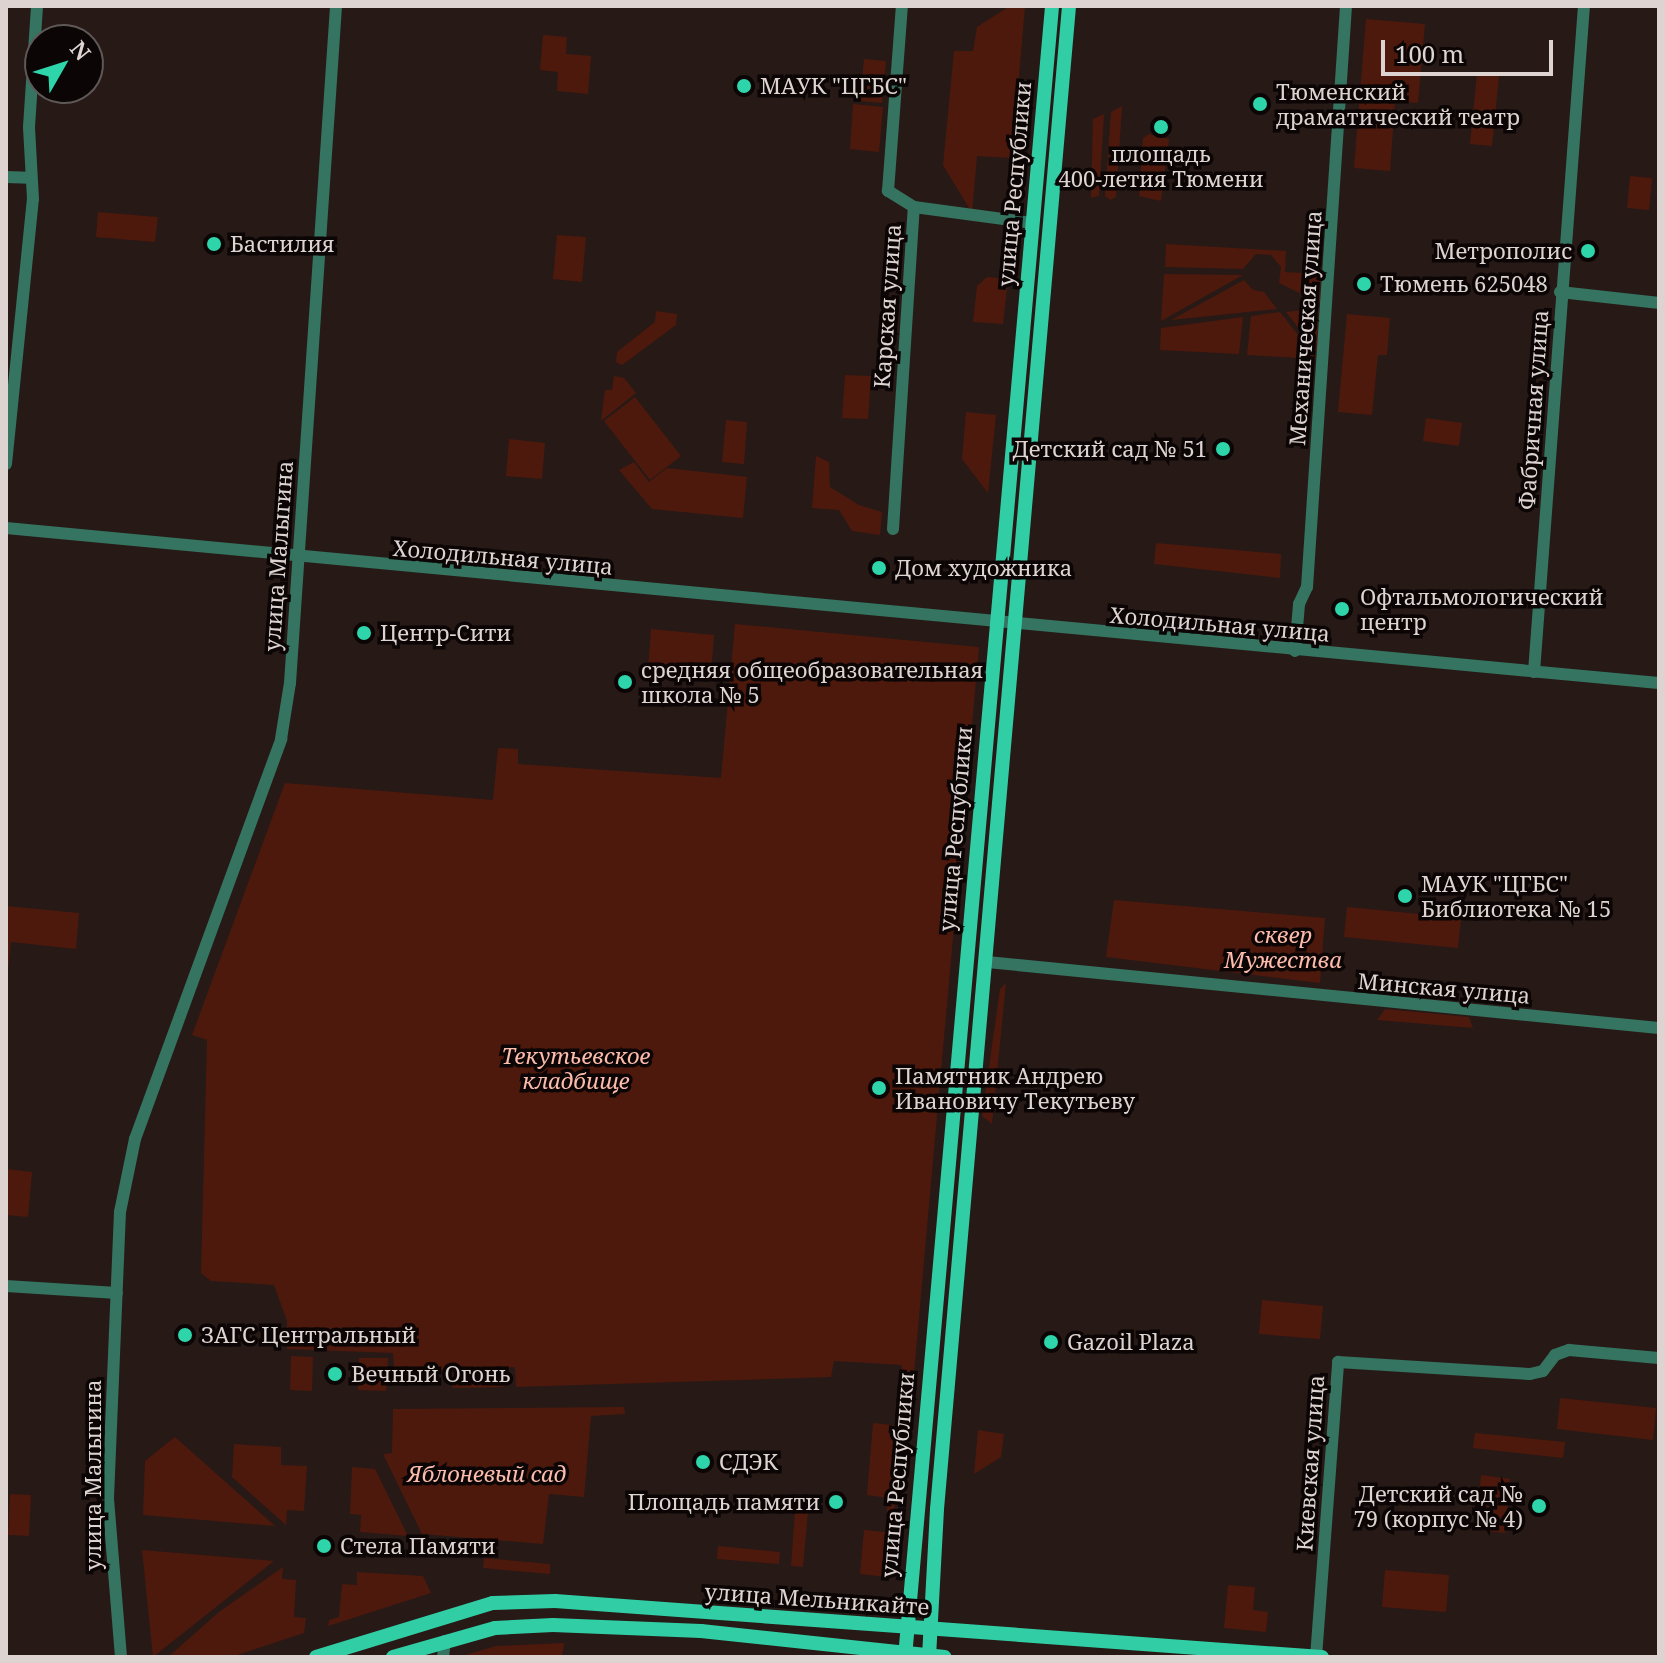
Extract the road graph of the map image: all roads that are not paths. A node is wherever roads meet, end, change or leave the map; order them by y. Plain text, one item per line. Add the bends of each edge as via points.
1 (37, 6) edge
2 (336, 6) edge
3 (902, 6) edge
4 (1052, 6) edge
5 (1069, 6) edge
6 (1346, 6) edge
7 (1584, 6) edge
8 (6, 177) edge
9 (29, 178) junction
10 (914, 207) junction
11 (1033, 223) junction
12 (1560, 292) junction
13 (1659, 303) edge
14 (6, 464) edge
15 (6, 528) edge
16 (893, 529) dead end
17 (297, 558) junction
18 (996, 624) junction
19 (1016, 625) junction
20 (1295, 651) junction
21 (1534, 672) junction
22 (1659, 683) edge
23 (987, 962) junction
24 (1659, 1028) edge
25 (6, 1286) edge
26 (118, 1288) junction
27 (1659, 1358) edge
28 (907, 1629) junction
29 (930, 1629) junction
30 (445, 1641) junction
31 (906, 1654) edge
32 (929, 1656) edge
33 (121, 1657) edge
34 (316, 1657) edge
35 (393, 1657) edge
36 (443, 1657) edge
37 (945, 1657) edge
38 (1316, 1657) edge
39 (1322, 1657) edge

1 - 9 street
2 - 17 street, улица Малыгина
3 - 10 street, Карская улица via 888,191
4 - 11 main road, улица Республики
5 - 19 main road, улица Республики
6 - 20 street, Механическая улица via 1307,587 1299,604
7 - 12 street, Фабричная улица
8 - 9 street
9 - 14 street via 31,224
10 - 11 street
10 - 16 street, Карская улица
11 - 18 main road, улица Республики
12 - 13 street
12 - 21 street, Фабричная улица
15 - 17 street, Холодильная улица
17 - 18 street, Холодильная улица
17 - 26 street, улица Малыгина via 290,683 281,739 145,1112 123,1188
18 - 19 street, Холодильная улица
18 - 28 main road, улица Республики
19 - 20 street, Холодильная улица
19 - 23 main road, улица Республики
20 - 21 street, Холодильная улица
21 - 22 street, Холодильная улица
23 - 24 street, Минская улица
23 - 29 main road, улица Республики
25 - 26 street
26 - 33 street, улица Малыгина via 108,1498
27 - 38 street, Киевская улица via 1569,1350 1555,1355 1543,1371 1530,1374 1338,1362
28 - 29 main road, улица Мельникайте
28 - 31 main road, улица Республики
28 - 34 main road, улица Мельникайте via 555,1601 493,1603
29 - 32 main road, улица Республики
29 - 38 main road, улица Мельникайте
30 - 31 main road, улица Мельникайте via 495,1628 636,1626
30 - 35 main road, улица Мельникайте
30 - 36 street
31 - 32 main road, улица Мельникайте
32 - 37 main road, улица Мельникайте
38 - 39 main road, улица Мельникайте

